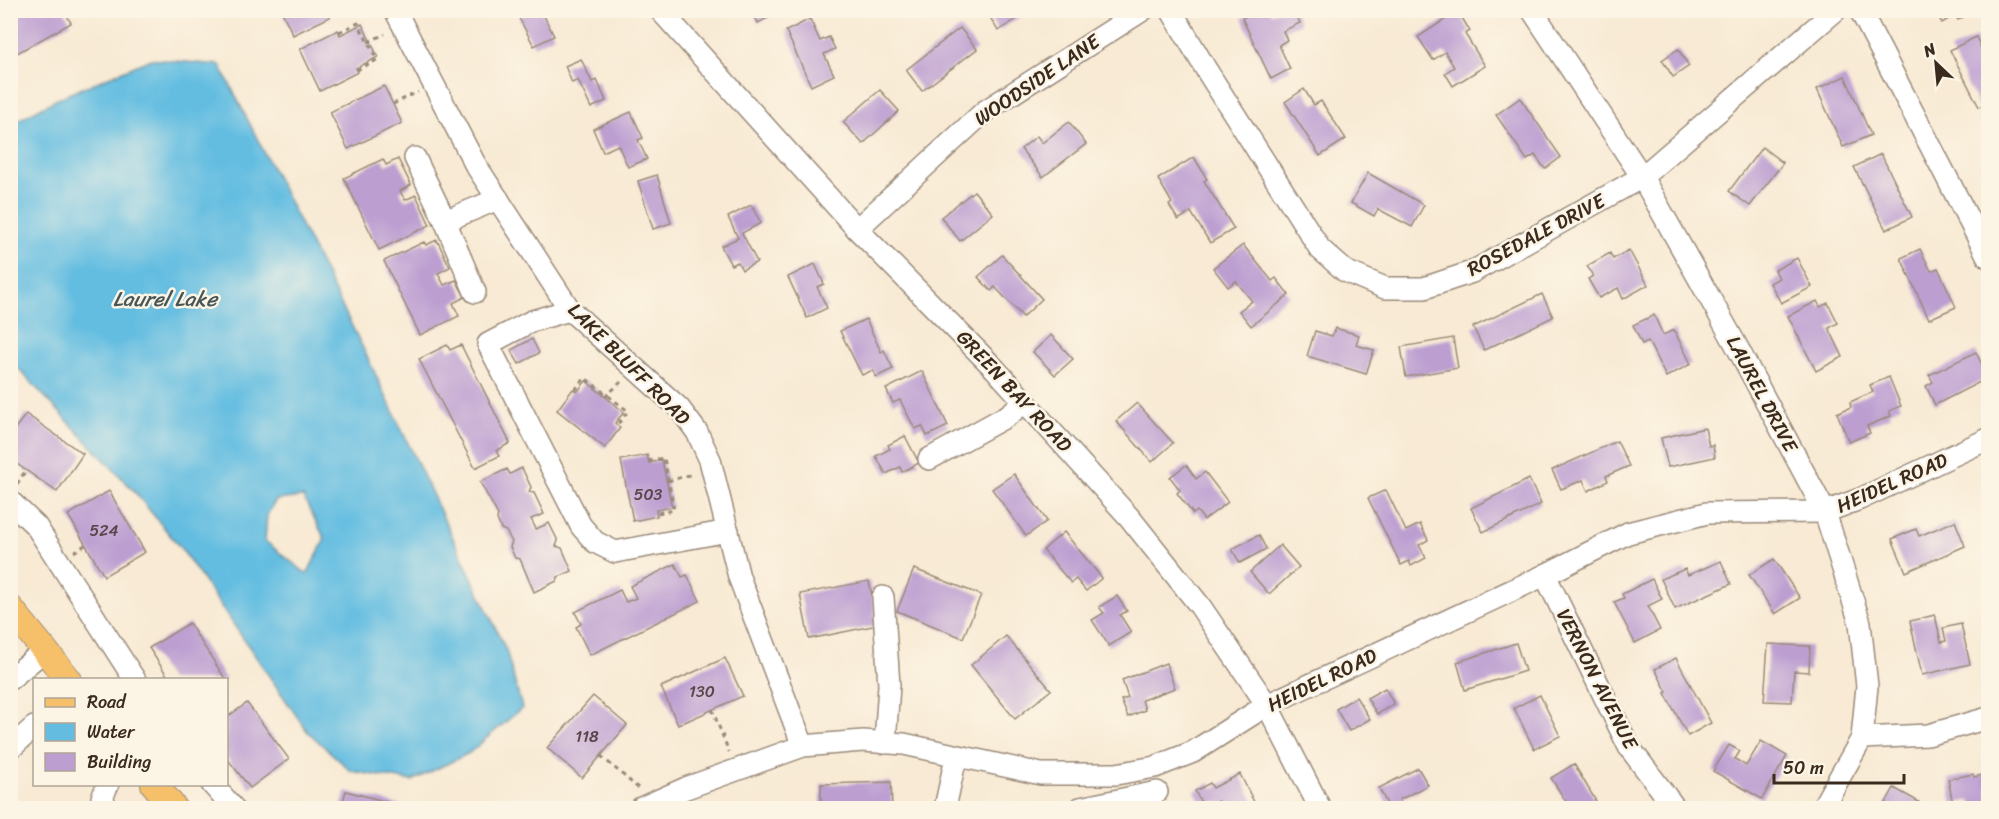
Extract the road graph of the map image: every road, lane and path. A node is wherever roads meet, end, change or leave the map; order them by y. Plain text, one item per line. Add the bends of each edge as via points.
1 (338, 10) edge
2 (395, 10) edge
3 (660, 10) edge
4 (1143, 10) edge
5 (1171, 10) edge
6 (1532, 10) edge
7 (1836, 10) edge
8 (1860, 10) edge
9 (329, 14) dead end
10 (339, 32) dead end
11 (357, 70) dead end
12 (434, 85) junction
13 (393, 105) dead end
14 (415, 158) dead end
15 (1642, 177) junction
16 (498, 199) junction
17 (445, 221) junction
18 (857, 229) junction
19 (1989, 257) edge
20 (475, 292) dead end
21 (570, 310) junction
22 (575, 390) dead end
23 (1025, 402) junction
24 (617, 425) dead end
25 (1989, 439) edge
26 (930, 459) dead end
27 (648, 461) dead end
28 (712, 468) junction
29 (26, 470) dead end
30 (667, 482) junction
31 (13, 493) edge
32 (1825, 512) junction
33 (657, 513) dead end
34 (728, 531) junction
35 (1545, 574) junction
36 (883, 597) dead end
37 (10, 608) edge
38 (45, 650) junction
39 (168, 676) dead end
40 (67, 678) edge
41 (134, 678) edge
42 (166, 678) edge
43 (10, 680) edge
44 (1267, 705) junction
45 (712, 709) dead end
46 (1989, 718) edge
47 (33, 728) edge
48 (1862, 738) junction
49 (885, 743) junction
50 (803, 746) junction
51 (10, 749) edge
52 (601, 756) dead end
53 (956, 757) junction
54 (736, 768) junction
55 (1148, 768) junction
56 (107, 786) edge
57 (214, 786) edge
58 (1160, 800) edge
59 (648, 806) edge
60 (107, 808) edge
61 (232, 808) edge
62 (945, 808) edge
63 (1080, 808) edge
64 (1320, 808) edge
65 (1675, 808) edge
66 (1822, 808) edge

1 - 9 path
2 - 12 street, LAKE BLUFF ROAD
3 - 18 street, GREEN BAY ROAD
4 - 18 street, WOODSIDE LANE via 985,111
5 - 15 street, ROSEDALE DRIVE via 1320,249 1345,271 1385,288 1424,288 1472,272
6 - 15 street, LAUREL DRIVE
7 - 15 street, ROSEDALE DRIVE
8 - 19 street
10 - 11 path via 358,23 377,60
12 - 13 path
12 - 16 street, LAKE BLUFF ROAD
14 - 17 street
15 - 32 street, LAUREL DRIVE
16 - 17 street
16 - 21 street, LAKE BLUFF ROAD
17 - 20 street
18 - 23 street, GREEN BAY ROAD
21 - 28 street, LAKE BLUFF ROAD via 679,408 697,432
21 - 34 street via 532,321 488,345 581,526 595,543 615,552
22 - 24 path via 585,378 628,411
23 - 26 street
23 - 44 street, GREEN BAY ROAD via 1130,518 1200,606
25 - 32 street, HEIDEL ROAD
27 - 30 path via 664,458
28 - 30 path
28 - 34 street, LAKE BLUFF ROAD
29 - 31 path
30 - 33 path via 674,510
31 - 41 street
32 - 35 street, HEIDEL ROAD via 1707,513 1628,533
32 - 48 street, LAUREL DRIVE via 1860,623 1867,686
34 - 50 street, LAKE BLUFF ROAD via 739,577
35 - 44 street, HEIDEL ROAD
35 - 65 street, VERNON AVENUE via 1629,747
36 - 49 street via 889,685
37 - 38 main road
38 - 40 main road
38 - 43 street
39 - 42 path
44 - 55 street, HEIDEL ROAD via 1193,752
44 - 64 street, GREEN BAY ROAD
45 - 54 path
46 - 48 street via 1928,735
47 - 51 street
48 - 66 street, LAUREL DRIVE
49 - 50 street, HEIDEL ROAD
49 - 53 street, HEIDEL ROAD
50 - 54 street, HEIDEL ROAD
52 - 59 path
53 - 55 street, HEIDEL ROAD via 1041,774 1116,774
53 - 62 street
54 - 59 street, HEIDEL ROAD
55 - 58 street
56 - 60 street via 102,798
57 - 61 street
58 - 63 street

